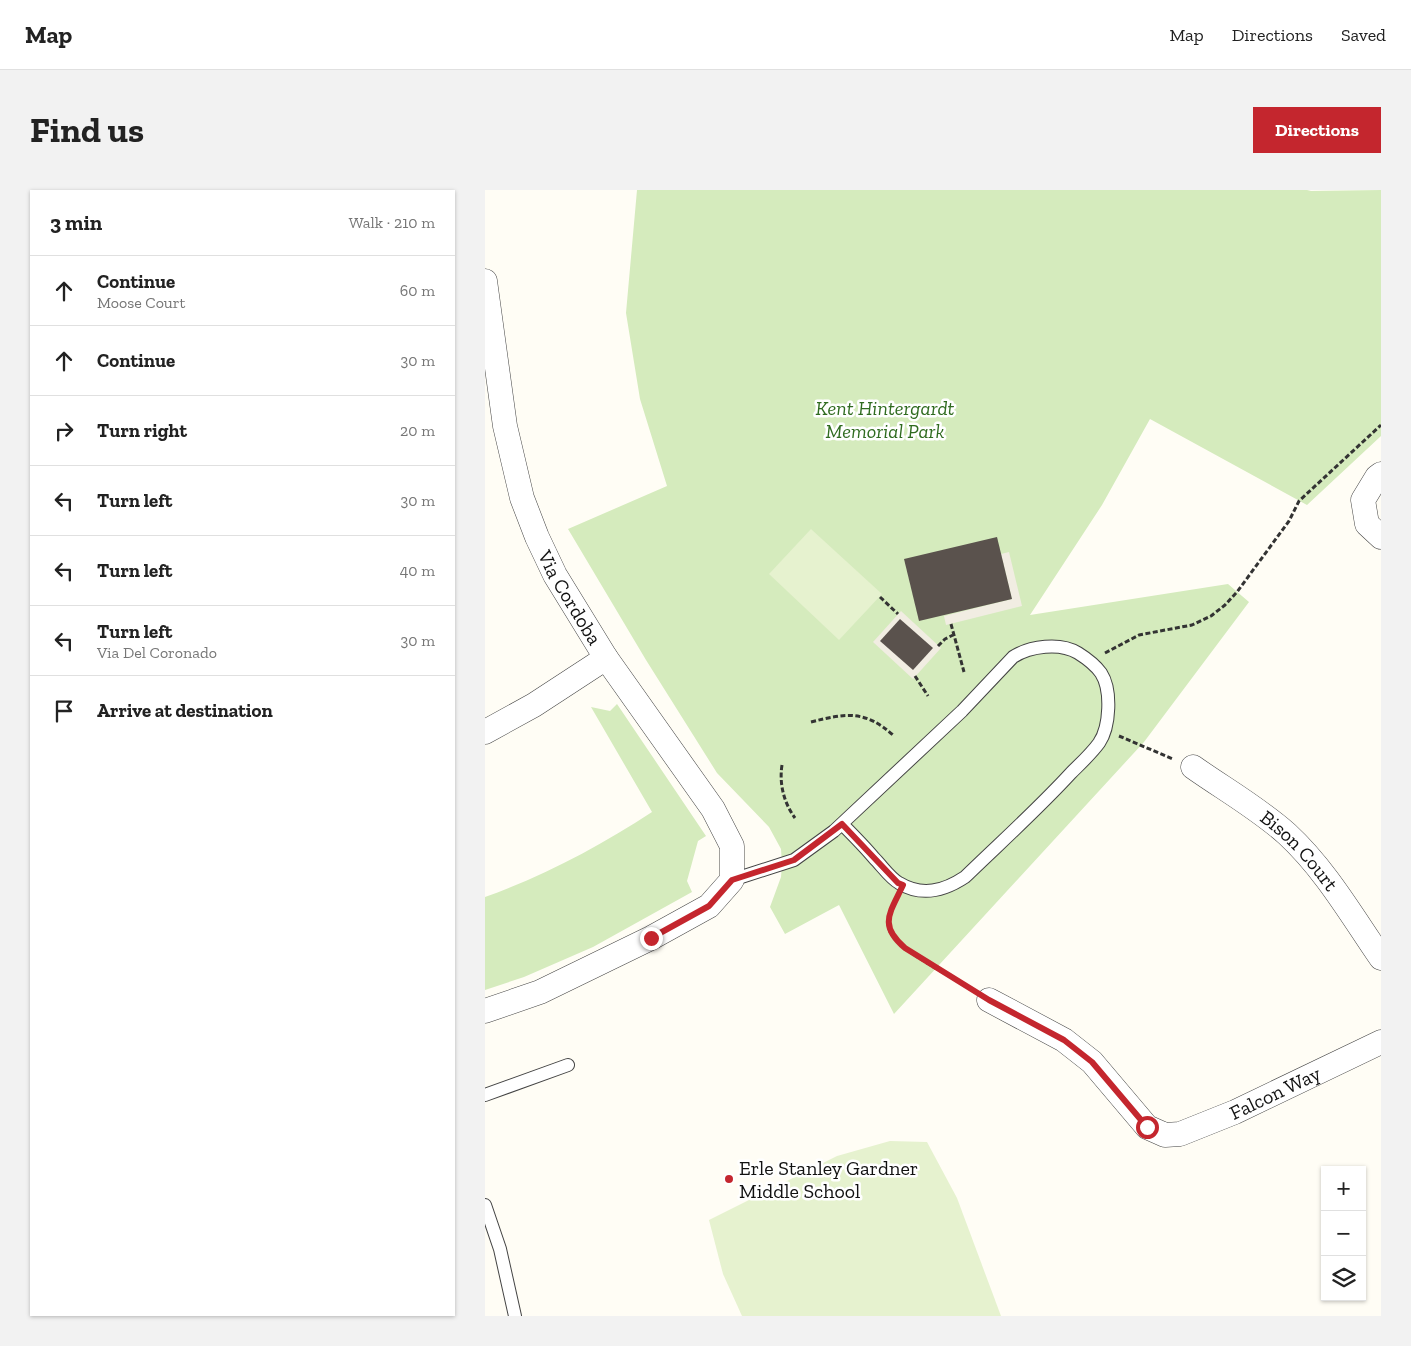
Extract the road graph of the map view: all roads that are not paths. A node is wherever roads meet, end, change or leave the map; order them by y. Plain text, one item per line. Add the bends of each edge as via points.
1 (485, 282) edge
2 (1381, 474) edge
3 (1381, 537) edge
4 (607, 658) junction
5 (485, 732) edge
6 (1193, 767) road end
7 (842, 824) junction
8 (732, 880) junction
9 (1381, 958) edge
10 (989, 1000) road end
11 (485, 1011) edge
12 (1381, 1042) edge
13 (568, 1065) dead end
14 (485, 1095) edge
15 (485, 1205) edge
16 (515, 1316) edge

1 - 4 street, Via Cordoba via 505,426 522,498 555,575
2 - 3 street via 1363,500 1367,524
4 - 5 street
4 - 8 street, Via Cordoba via 713,809 732,846
6 - 9 street, Bison Court via 1257,811 1311,859
7 - 7 lane via 962,711 1013,657 1032,649 1061,647 1077,652 1101,674 1109,707 1100,742 1059,786 952,886 927,891 898,883
7 - 8 lane via 794,860
8 - 11 street via 709,906 651,938 540,992
10 - 12 street, Falcon Way via 1064,1040 1092,1062 1147,1127 1165,1135 1180,1134 1235,1112
13 - 14 lane
15 - 16 lane via 500,1249

